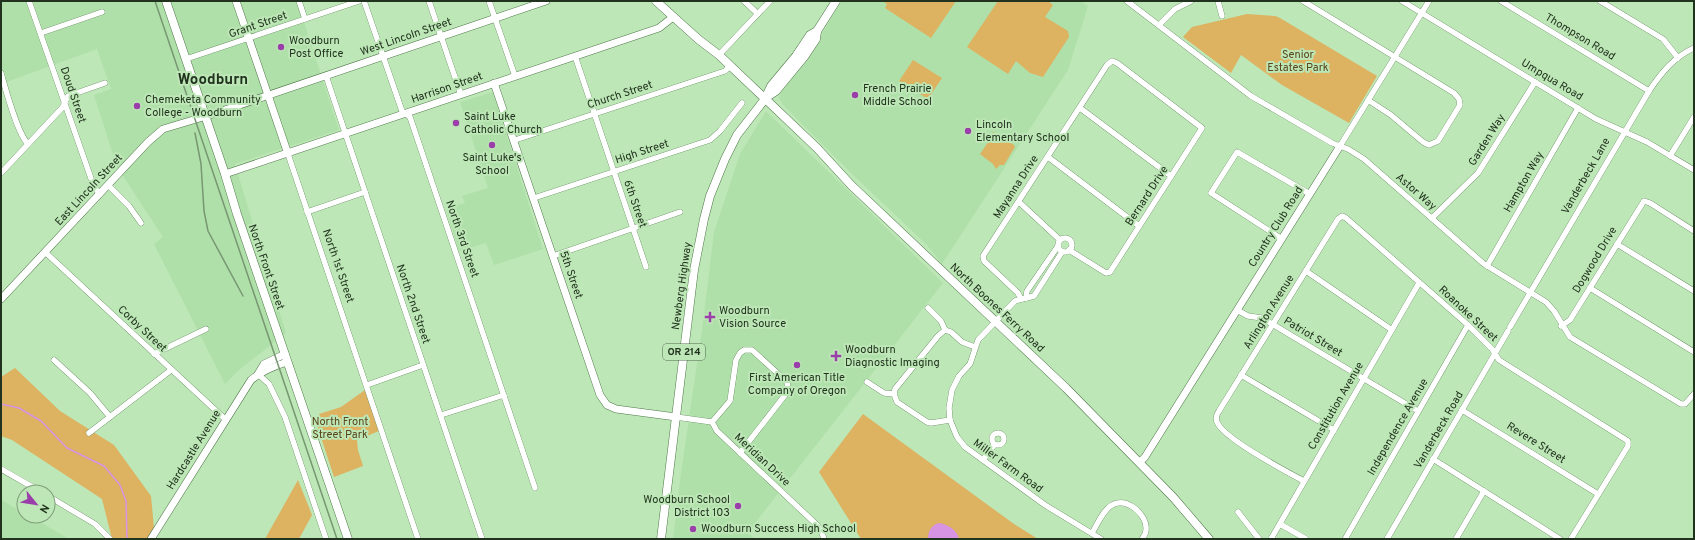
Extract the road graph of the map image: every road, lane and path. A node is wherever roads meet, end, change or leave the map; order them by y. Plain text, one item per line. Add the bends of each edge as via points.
1 (29, 1) edge
2 (167, 1) edge
3 (236, 1) edge
4 (300, 1) edge
5 (359, 1) edge
6 (364, 1) edge
7 (429, 1) edge
8 (489, 1) edge
9 (546, 1) edge
10 (656, 1) edge
11 (744, 1) edge
12 (770, 1) edge
13 (835, 1) edge
14 (1127, 1) edge
15 (1191, 1) edge
16 (1218, 1) edge
17 (1303, 1) edge
18 (1402, 1) edge
19 (1429, 1) edge
20 (1501, 1) edge
21 (1600, 1) edge
22 (102, 12) dead end
23 (1422, 13) junction
24 (758, 14) junction
25 (1222, 16) dead end
26 (674, 17) junction
27 (495, 18) junction
28 (305, 19) junction
29 (1159, 26) junction
30 (41, 34) junction
31 (441, 37) junction
32 (249, 38) junction
33 (1694, 48) edge
34 (719, 55) junction
35 (383, 56) junction
36 (575, 56) junction
37 (1394, 56) junction
38 (1678, 58) junction
39 (186, 60) junction
40 (730, 66) junction
41 (1, 73) edge
42 (326, 76) junction
43 (515, 76) junction
44 (1535, 82) junction
45 (105, 83) dead end
46 (494, 83) junction
47 (1649, 91) junction
48 (268, 95) junction
49 (461, 95) junction
50 (765, 99) junction
51 (1368, 100) junction
52 (64, 102) junction
53 (742, 103) dead end
54 (1080, 108) junction
55 (1578, 108) junction
56 (406, 114) junction
57 (594, 114) junction
58 (206, 117) junction
59 (1694, 117) edge
60 (1202, 128) joint
61 (1624, 132) junction
62 (346, 133) junction
63 (515, 140) junction
64 (28, 144) junction
65 (1340, 146) junction
66 (288, 154) junction
67 (1670, 156) junction
68 (1048, 157) junction
69 (1694, 170) edge
70 (614, 171) junction
71 (1, 173) edge
72 (225, 174) junction
73 (1171, 176) junction
74 (108, 185) junction
75 (365, 192) junction
76 (100, 194) junction
77 (1310, 194) junction
78 (534, 198) junction
79 (1019, 202) junction
80 (307, 212) junction
81 (680, 212) dead end
82 (1342, 216) joint
83 (1432, 218) junction
84 (141, 223) dead end
85 (1139, 226) junction
86 (633, 229) junction
87 (1694, 231) edge
88 (1282, 239) junction
89 (1060, 240) junction
90 (1617, 244) junction
91 (1058, 246) junction
92 (1069, 250) junction
93 (45, 252) junction
94 (1062, 252) junction
95 (553, 256) junction
96 (1487, 266) junction
97 (646, 267) dead end
98 (1306, 270) junction
99 (1420, 283) junction
100 (1590, 288) junction
101 (1694, 291) edge
102 (1530, 292) junction
103 (1, 299) edge
104 (1023, 299) junction
105 (928, 308) dead end
106 (1237, 310) junction
107 (995, 321) junction
108 (1272, 325) junction
109 (1468, 325) junction
110 (1561, 326) junction
111 (206, 329) dead end
112 (1509, 329) joint
113 (945, 330) junction
114 (1392, 330) junction
115 (975, 347) junction
116 (1694, 352) edge
117 (154, 354) junction
118 (1495, 354) junction
119 (286, 358) junction
120 (54, 360) dead end
121 (423, 365) junction
122 (171, 370) junction
123 (258, 374) junction
124 (1241, 375) junction
125 (1364, 379) junction
126 (867, 382) dead end
127 (367, 385) junction
128 (894, 394) junction
129 (1694, 394) edge
130 (504, 395) junction
131 (1462, 410) junction
132 (1418, 411) junction
133 (441, 415) junction
134 (110, 417) junction
135 (676, 417) junction
136 (226, 420) junction
137 (950, 420) junction
138 (712, 422) junction
139 (1334, 430) junction
140 (89, 433) dead end
141 (994, 445) dead end
142 (740, 453) junction
143 (983, 460) junction
144 (1434, 460) junction
145 (1140, 462) junction
146 (1, 469) edge
147 (1304, 481) junction
148 (26, 484) edge
149 (535, 488) dead end
150 (1484, 491) junction
151 (1598, 494) junction
152 (56, 501) edge
153 (1238, 512) dead end
154 (1280, 524) junction
155 (1092, 533) junction
156 (110, 539) edge
157 (151, 539) edge
158 (326, 539) edge
159 (348, 539) edge
160 (418, 539) edge
161 (482, 539) edge
162 (660, 539) edge
163 (824, 539) edge
164 (1101, 539) edge
165 (1142, 539) edge
166 (1209, 539) edge
167 (1259, 539) edge
168 (1271, 539) edge
169 (1306, 539) edge
170 (1345, 539) edge
171 (1388, 539) edge
172 (1456, 539) edge
173 (1560, 539) edge
174 (1571, 539) edge

1 - 30 street, Doud Street
2 - 39 main road, North Front Street
3 - 32 street, North 1st Street
4 - 28 street
5 - 28 street, Grant Street
6 - 35 street, North 3rd Street
7 - 31 street
8 - 27 street
9 - 27 street, West Lincoln Street
10 - 26 main road, North Boones Ferry Road
11 - 24 street
12 - 24 street
13 - 50 main road, Newberg Highway / OR 214 via 804,57 776,91
14 - 29 street, Astor Way
15 - 29 street via 1175,9
16 - 25 street
17 - 37 street
18 - 23 street, Umpqua Road
19 - 23 street, Country Club Road
20 - 47 street, Thompson Road
21 - 38 street via 1663,39
22 - 30 street
23 - 37 street, Country Club Road
23 - 44 street, Umpqua Road
24 - 34 street
26 - 34 main road, North Boones Ferry Road
26 - 36 street, Harrison Street via 659,28
27 - 31 street, West Lincoln Street
27 - 43 street
28 - 32 street, Grant Street
29 - 65 street, Astor Way via 1251,96
30 - 52 street, Doud Street
31 - 35 street, West Lincoln Street
31 - 49 street
32 - 39 street, Grant Street
32 - 48 street, North 1st Street
33 - 38 street, Vanderbeck Lane
34 - 40 main road, North Boones Ferry Road
35 - 42 street, West Lincoln Street
35 - 56 street, North 3rd Street via 402,110
36 - 43 street, Harrison Street
36 - 57 street, 6th Street
37 - 51 street, Country Club Road
37 - 51 street via 1456,94 1460,99 1458,110 1438,142 1429,145
38 - 47 street, Vanderbeck Lane via 1662,73
39 - 58 main road, North Front Street
40 - 50 main road, North Boones Ferry Road
40 - 57 street, Church Street via 725,71
41 - 64 street via 18,126
42 - 48 street, West Lincoln Street
42 - 62 street, North 2nd Street
43 - 46 street, Harrison Street
44 - 55 street, Umpqua Road
44 - 83 street, Garden Way via 1478,173
45 - 52 street via 68,96
46 - 49 street, Harrison Street
46 - 63 street, 5th Street
47 - 61 street, Vanderbeck Lane
48 - 58 street, West Lincoln Street
48 - 66 street, North 1st Street
49 - 56 street, Harrison Street
50 - 107 main road, North Boones Ferry Road
50 - 135 main road, Newberg Highway / OR 214 via 732,144 707,206 694,270
51 - 65 street, Country Club Road
52 - 64 street via 62,108
52 - 76 street, Doud Street via 94,187
53 - 70 street, High Street via 710,140
54 - 60 street, Mayanna Drive via 1112,61
54 - 68 street, Mayanna Drive
54 - 73 street
55 - 61 street, Umpqua Road via 1604,124
55 - 96 street, Hampton Way
56 - 62 street, Harrison Street
56 - 130 street, North 3rd Street via 410,117
57 - 63 street, Church Street
57 - 70 street, 6th Street
58 - 72 main road, North Front Street
58 - 74 street, East Lincoln Street via 160,131
59 - 67 street
60 - 73 street, Bernard Drive
61 - 67 street, Umpqua Road
61 - 102 street, Vanderbeck Lane
62 - 66 street, Harrison Street
62 - 75 street, North 2nd Street
63 - 78 street, 5th Street
64 - 71 street
65 - 77 street, Country Club Road
65 - 83 street, Astor Way via 1364,159
66 - 72 street, Harrison Street
66 - 80 street, North 1st Street
67 - 69 street, Umpqua Road
68 - 79 street, Mayanna Drive
68 - 85 street
70 - 78 street, High Street
70 - 86 street, 6th Street
72 - 119 main road, North Front Street
73 - 85 street, Bernard Drive
74 - 76 street, East Lincoln Street
74 - 84 street via 130,206
75 - 80 street
75 - 121 street, North 2nd Street
76 - 93 street, East Lincoln Street
77 - 88 street, Country Club Road
77 - 88 street via 1237,152 1212,193
78 - 95 street, 5th Street
79 - 89 street
79 - 104 street, Mayanna Drive via 983,258
80 - 127 street, North 1st Street
81 - 86 street
82 - 98 street, Arlington Avenue
82 - 99 street, Roanoke Street
83 - 96 street, Astor Way
85 - 92 street, Bernard Drive via 1108,274
86 - 95 street
86 - 97 street, 6th Street
87 - 90 street, Dogwood Drive via 1644,202
88 - 106 street, Country Club Road
89 - 91 street
89 - 92 street via 1065,238 1070,241
90 - 100 street, Dogwood Drive
90 - 101 street
91 - 94 street
91 - 104 street
92 - 94 street
93 - 103 street, East Lincoln Street
93 - 117 street, Corby Street
94 - 104 street, Miller Farm Road via 1034,296
95 - 135 street, 5th Street via 604,403 616,409
96 - 102 street, Astor Way
98 - 108 street, Arlington Avenue
98 - 114 street
99 - 109 street, Roanoke Street
99 - 114 street, Constitution Avenue
100 - 110 street, Dogwood Drive via 1570,320
100 - 116 street
102 - 110 street, Astor Way via 1546,302 1554,311
102 - 112 street, Vanderbeck Lane
104 - 107 street, Miller Farm Road via 1014,303
105 - 113 street via 941,321
106 - 108 street, Patriot Street via 1248,316 1262,318
106 - 145 street, Country Club Road via 1145,458
107 - 115 street, Miller Farm Road via 980,337
107 - 145 main road, North Boones Ferry Road
108 - 124 street, Arlington Avenue
108 - 125 street, Patriot Street
109 - 118 street, Roanoke Street
109 - 132 street, Independence Avenue
110 - 129 street, Astor Way via 1574,339 1683,405
111 - 117 street
112 - 118 street, Vanderbeck Road
113 - 115 street via 962,342
113 - 128 street
114 - 125 street, Constitution Avenue
115 - 137 street, Miller Farm Road via 970,364 959,376 952,390 948,408
117 - 122 street, Corby Street
118 - 131 street, Vanderbeck Road
118 - 151 street, Roanoke Street via 1499,360 1629,442
119 - 123 street, Hardcastle Avenue
119 - 159 main road, North Front Street
120 - 134 street via 90,393
121 - 127 street
121 - 133 street, North 2nd Street
122 - 134 street
122 - 136 street, Corby Street
123 - 136 street, Hardcastle Avenue via 251,380
123 - 158 street via 269,384 285,417
124 - 139 street
124 - 147 street, Arlington Avenue via 1216,420 1223,430 1245,446
125 - 132 street, Patriot Street
125 - 139 street, Constitution Avenue
126 - 128 street via 884,393
127 - 160 street, North 1st Street
128 - 137 street via 897,402 927,422
130 - 133 street
130 - 149 street, North 3rd Street
131 - 144 street, Vanderbeck Road
131 - 151 street, Revere Street
132 - 170 street, Independence Avenue
133 - 161 street, North 2nd Street
134 - 140 street
135 - 138 street
135 - 162 main road, Newberg Highway / OR 214
136 - 157 street, Hardcastle Avenue
137 - 143 street, Miller Farm Road via 957,437 965,447
138 - 142 street, Meridian Drive via 717,431
138 - 142 street via 730,401 738,356 744,350 752,350 786,382 788,389
139 - 147 street, Constitution Avenue
141 - 143 street
142 - 163 street, Meridian Drive via 817,525
143 - 155 street, Miller Farm Road via 1042,504
144 - 150 street
144 - 171 street, Vanderbeck Road
145 - 166 main road, North Boones Ferry Road via 1184,508
146 - 148 street
147 - 154 street, Constitution Avenue
150 - 172 street
150 - 173 street
151 - 174 street
152 - 156 street via 95,524
153 - 167 street
154 - 168 street, Constitution Avenue
154 - 169 street
155 - 164 street, Miller Farm Road
155 - 165 street via 1108,508 1121,502 1131,506 1144,519 1146,531

